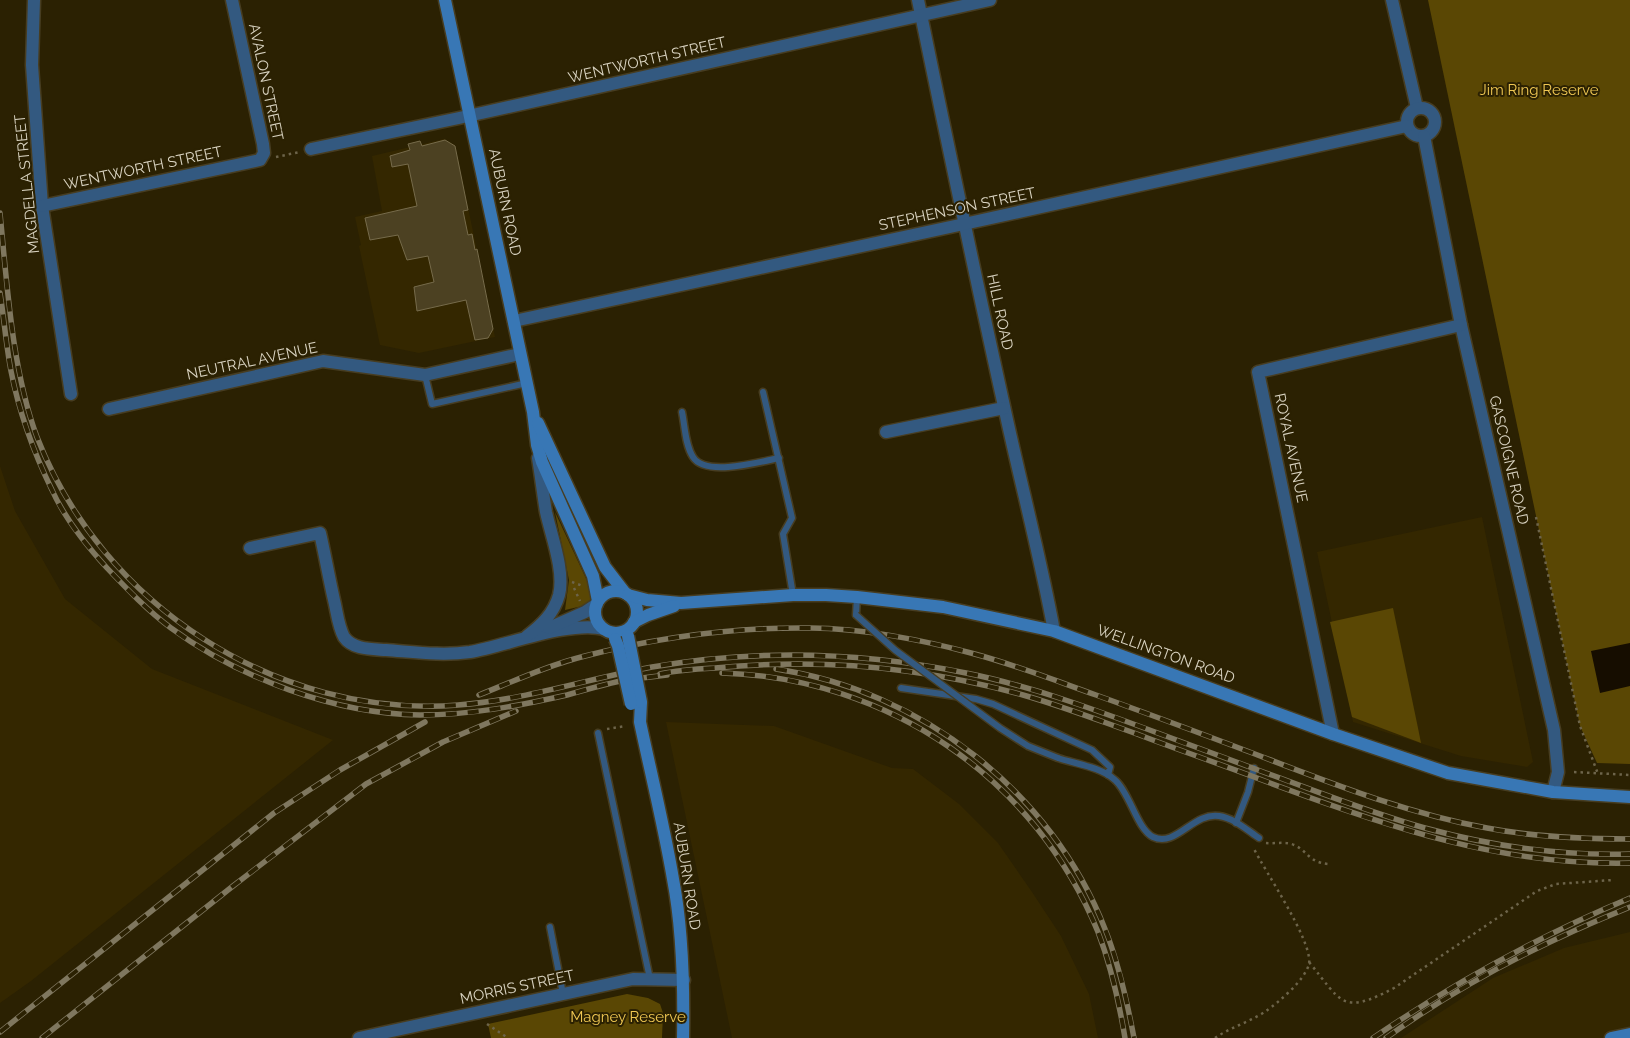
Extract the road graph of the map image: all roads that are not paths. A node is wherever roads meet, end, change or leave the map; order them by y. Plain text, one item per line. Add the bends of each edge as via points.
1 (34, 0) edge
2 (232, 0) edge
3 (445, 0) edge
4 (918, 0) edge
5 (990, 0) edge
6 (1392, 0) edge
7 (921, 15) junction
8 (1417, 108) junction
9 (470, 116) junction
10 (1407, 126) junction
11 (1424, 136) junction
12 (311, 149) road end
13 (255, 161) joint
14 (42, 206) junction
15 (964, 224) junction
16 (514, 321) junction
17 (1462, 325) junction
18 (520, 354) junction
19 (425, 375) junction
20 (527, 383) junction
21 (764, 392) dead end
22 (71, 394) dead end
23 (109, 408) dead end
24 (1004, 408) junction
25 (533, 412) junction
26 (682, 412) dead end
27 (886, 432) dead end
28 (537, 445) junction
29 (779, 458) junction
30 (250, 548) dead end
31 (627, 594) junction
32 (793, 595) junction
33 (856, 597) junction
34 (597, 602) junction
35 (681, 603) junction
36 (632, 628) junction
37 (1054, 631) junction
38 (609, 634) junction
39 (527, 638) junction
40 (901, 688) dead end
41 (636, 703) junction
42 (598, 733) dead end
43 (1333, 734) junction
44 (1254, 768) dead end
45 (1108, 775) junction
46 (1554, 792) junction
47 (1630, 797) edge
48 (1236, 822) junction
49 (1259, 838) road end
50 (550, 927) dead end
51 (650, 979) junction
52 (684, 980) junction
53 (563, 994) junction
54 (1630, 1034) edge
55 (359, 1038) edge
56 (682, 1038) edge
57 (1611, 1038) edge

1 - 14 street, MAGDELLA STREET via 32,65
2 - 13 street, AVALON STREET via 263,144 264,153
3 - 9 main road, AUBURN ROAD
4 - 7 street, HILL ROAD
5 - 7 street, WENTWORTH STREET
6 - 8 street
7 - 9 street, WENTWORTH STREET
7 - 15 street, HILL ROAD
8 - 10 street via 1407,117
8 - 11 street via 1430,111 1435,118 1434,127
9 - 12 street, WENTWORTH STREET
9 - 16 main road, AUBURN ROAD
10 - 11 street via 1412,133
10 - 15 street, STEPHENSON STREET
11 - 17 street, GASCOIGNE ROAD
13 - 14 street, WENTWORTH STREET
14 - 22 street, MAGDELLA STREET
15 - 16 street, STEPHENSON STREET
15 - 24 street, HILL ROAD
16 - 18 main road, AUBURN ROAD
17 - 43 street, ROYAL AVENUE via 1258,372
17 - 46 street, GASCOIGNE ROAD via 1554,730 1558,772
18 - 19 street, NEUTRAL AVENUE
18 - 20 main road, AUBURN ROAD
19 - 20 lane via 432,404
19 - 23 street, NEUTRAL AVENUE via 324,361
20 - 25 main road, AUBURN ROAD
21 - 29 lane
24 - 27 street
24 - 37 street, HILL ROAD
25 - 28 main road, AUBURN ROAD
25 - 31 main road, AUBURN ROAD via 605,567
26 - 29 lane via 688,446 693,458 702,465 736,466
28 - 34 main road, AUBURN ROAD via 546,475 593,576
28 - 39 street, AUBURN ROAD via 560,588 550,615
29 - 32 lane via 792,518 782,534
30 - 39 street via 320,533 340,627 348,642 355,646 439,654 468,652
31 - 34 main road via 610,592
31 - 35 main road, WELLINGTON ROAD via 647,600
31 - 36 main road via 637,610
32 - 33 main road, WELLINGTON ROAD
32 - 35 main road, WELLINGTON ROAD
33 - 37 main road, WELLINGTON ROAD via 943,607
33 - 45 lane, bridge via 856,615 895,650 1000,728 1028,746
34 - 38 main road via 596,620
34 - 39 street via 583,613
35 - 36 main road, WELLINGTON ROAD via 651,613
36 - 38 main road
36 - 41 main road, AUBURN ROAD, bridge
37 - 43 main road, WELLINGTON ROAD
38 - 39 street via 593,627 580,627
38 - 41 main road, AUBURN ROAD, bridge via 618,646
40 - 45 lane via 992,704 1092,750 1110,767
41 - 52 main road, AUBURN ROAD via 674,879
42 - 51 lane
43 - 46 main road, WELLINGTON ROAD via 1448,773
44 - 48 lane
45 - 48 lane via 1122,787 1142,826 1152,837 1171,837 1208,816 1220,816
46 - 47 main road, WELLINGTON ROAD
48 - 49 lane
50 - 53 lane
51 - 52 street, MORRIS STREET
51 - 53 street, MORRIS STREET via 633,979
52 - 56 main road, AUBURN ROAD
53 - 55 street, MORRIS STREET
54 - 57 main road

